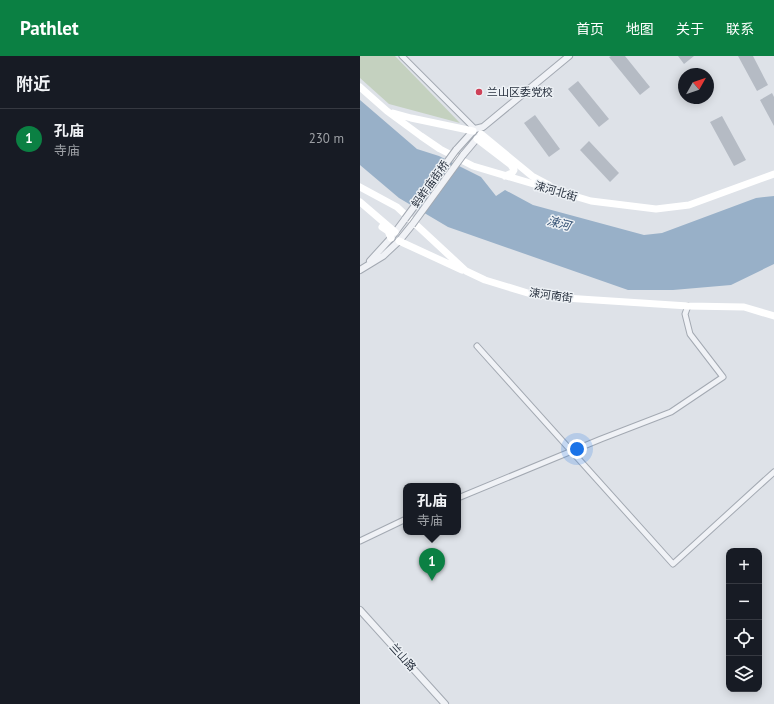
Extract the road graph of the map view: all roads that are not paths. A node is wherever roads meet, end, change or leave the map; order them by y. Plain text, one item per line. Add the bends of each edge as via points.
1 (402, 56) edge
2 (570, 56) edge
3 (360, 88) edge
4 (387, 111) junction
5 (472, 131) junction
6 (480, 133) junction
7 (421, 136) junction
8 (774, 174) edge
9 (505, 176) junction
10 (361, 189) edge
11 (559, 192) junction
12 (360, 202) edge
13 (360, 206) edge
14 (393, 235) junction
15 (400, 239) junction
16 (441, 247) junction
17 (363, 268) edge
18 (485, 280) junction
19 (688, 306) junction
20 (774, 316) edge
21 (477, 346) dead end
22 (571, 451) junction
23 (774, 472) edge
24 (461, 497) edge
25 (403, 520) edge
26 (360, 541) edge
27 (360, 610) edge
28 (445, 704) edge

1 - 5 street
2 - 6 street
3 - 4 main road, 涑河北街
4 - 5 main road
4 - 7 main road, 涑河北街
5 - 6 street
5 - 7 main road via 423,123 418,124 417,129
5 - 14 street, 蚂蚱庙街桥, bridge
6 - 9 main road via 514,170
6 - 11 main road via 532,176
6 - 15 street, bridge
7 - 9 main road, 涑河北街 via 473,166
8 - 11 main road, 涑河北街 via 689,205 656,209 591,201
9 - 11 main road, 涑河北街
10 - 16 main road, 涑河南街 via 397,207
12 - 14 main road
13 - 14 main road
14 - 17 street, 蚂蚱庙街桥
15 - 16 main road via 436,255 440,253
15 - 17 street via 383,256
15 - 18 main road
16 - 18 main road, 涑河南街 via 466,271
18 - 19 main road, 涑河南街 via 531,294
19 - 20 main road, 涑河南街 via 744,307
19 - 22 street via 685,314 690,334 723,377 672,412
21 - 22 street
22 - 23 street via 673,564
22 - 24 street
25 - 26 street
27 - 28 street, 兰山路

